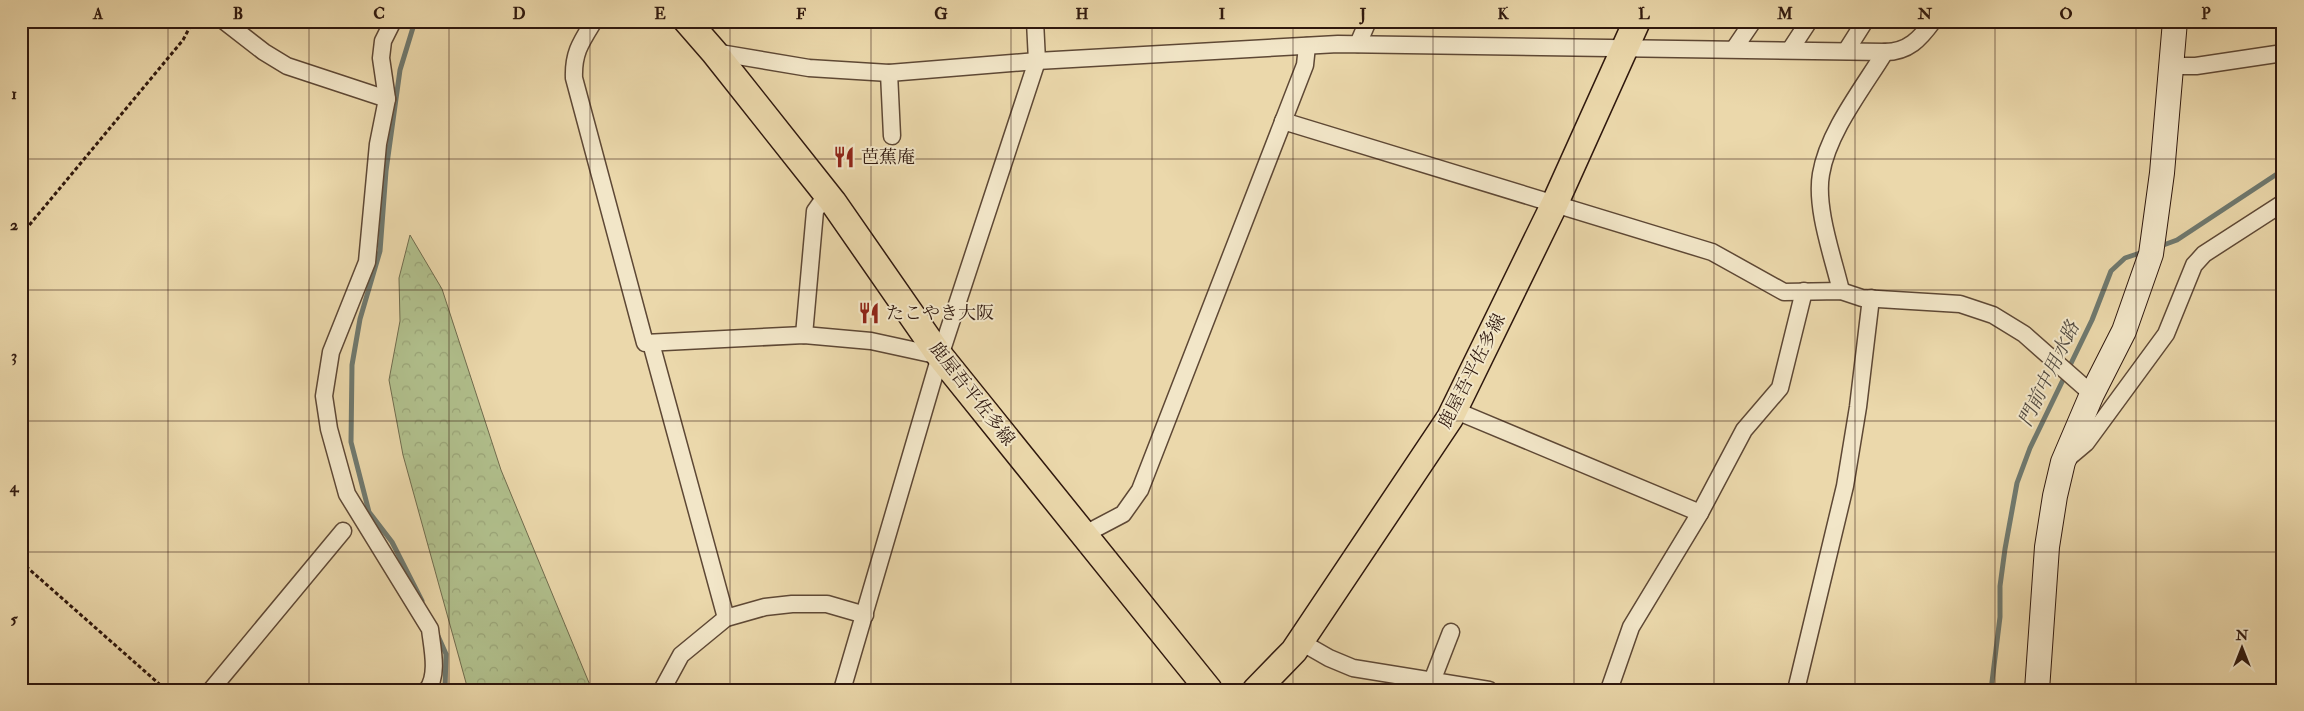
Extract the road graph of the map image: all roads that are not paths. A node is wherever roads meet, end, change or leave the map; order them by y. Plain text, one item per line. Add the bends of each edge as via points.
1 (224, 21) edge
2 (393, 21) edge
3 (594, 21) edge
4 (687, 21) edge
5 (1035, 21) edge
6 (1368, 21) edge
7 (1637, 21) edge
8 (1753, 21) edge
9 (1809, 21) edge
10 (1865, 21) edge
11 (1933, 21) edge
12 (2175, 21) edge
13 (1358, 44) junction
14 (1307, 46) junction
15 (1625, 47) junction
16 (1734, 49) junction
17 (1790, 50) junction
18 (1846, 51) junction
19 (714, 52) junction
20 (1885, 52) junction
21 (2283, 54) edge
22 (1037, 61) junction
23 (2171, 66) junction
24 (889, 73) junction
25 (387, 99) junction
26 (1283, 121) junction
27 (892, 136) dead end
28 (827, 194) junction
29 (1555, 203) junction
30 (2283, 203) edge
31 (1804, 291) junction
32 (1841, 291) junction
33 (1871, 298) junction
34 (804, 335) junction
35 (650, 343) junction
36 (940, 356) junction
37 (2092, 394) junction
38 (1454, 410) junction
39 (2063, 462) junction
40 (1700, 513) junction
41 (343, 531) dead end
42 (1085, 534) junction
43 (865, 615) junction
44 (726, 618) junction
45 (1451, 632) dead end
46 (1301, 642) junction
47 (1432, 680) junction
48 (211, 690) edge
49 (427, 690) edge
50 (662, 690) edge
51 (842, 690) edge
52 (1209, 690) edge
53 (1256, 690) edge
54 (1488, 690) edge
55 (1609, 690) edge
56 (1796, 690) edge
57 (2037, 690) edge

1 - 25 street via 287,66
2 - 25 street via 383,41 381,58
3 - 35 street via 573,62 574,78 645,343
4 - 19 main road, 鹿屋吾平佐多線
5 - 22 street
6 - 13 street
7 - 15 main road, 鹿屋吾平佐多線
8 - 16 street
9 - 17 street
10 - 18 street
11 - 20 street via 1908,48
12 - 23 street
13 - 14 street
13 - 15 street
14 - 22 street
14 - 26 street via 1305,65
15 - 16 street
15 - 29 main road, 鹿屋吾平佐多線
16 - 17 street
17 - 18 street
18 - 20 street
19 - 24 street via 809,68
19 - 28 main road, 鹿屋吾平佐多線
20 - 32 street via 1828,149 1821,175 1822,206
21 - 23 street via 2196,66
22 - 24 street
22 - 36 street
23 - 37 street via 2151,254 2124,331
24 - 27 street
25 - 49 street via 378,144 367,262 331,352 324,396 329,429 347,494 430,629 433,672
26 - 29 street
26 - 42 street via 1140,490 1123,514
28 - 34 street via 815,211
28 - 36 main road, 鹿屋吾平佐多線
29 - 31 street via 1712,252 1784,292
29 - 38 main road, 鹿屋吾平佐多線
30 - 39 street via 2204,254 2194,265 2166,334 2086,443
31 - 32 street
31 - 40 street via 1780,388 1744,430
32 - 33 street
33 - 37 street via 1960,304 1993,315 2031,339
33 - 56 street via 1845,486
34 - 35 street
34 - 36 street via 871,341
35 - 44 street
36 - 42 main road, 鹿屋吾平佐多線
36 - 43 street
37 - 39 street
38 - 40 street
38 - 46 main road, 鹿屋吾平佐多線
39 - 57 street via 2047,547
40 - 55 street via 1631,627
41 - 48 street
42 - 52 main road, 鹿屋吾平佐多線
43 - 44 street via 827,604 792,604 765,607
43 - 51 street
44 - 50 street via 681,655
45 - 47 street
46 - 47 street via 1353,668
46 - 53 main road, 鹿屋吾平佐多線
47 - 54 street

